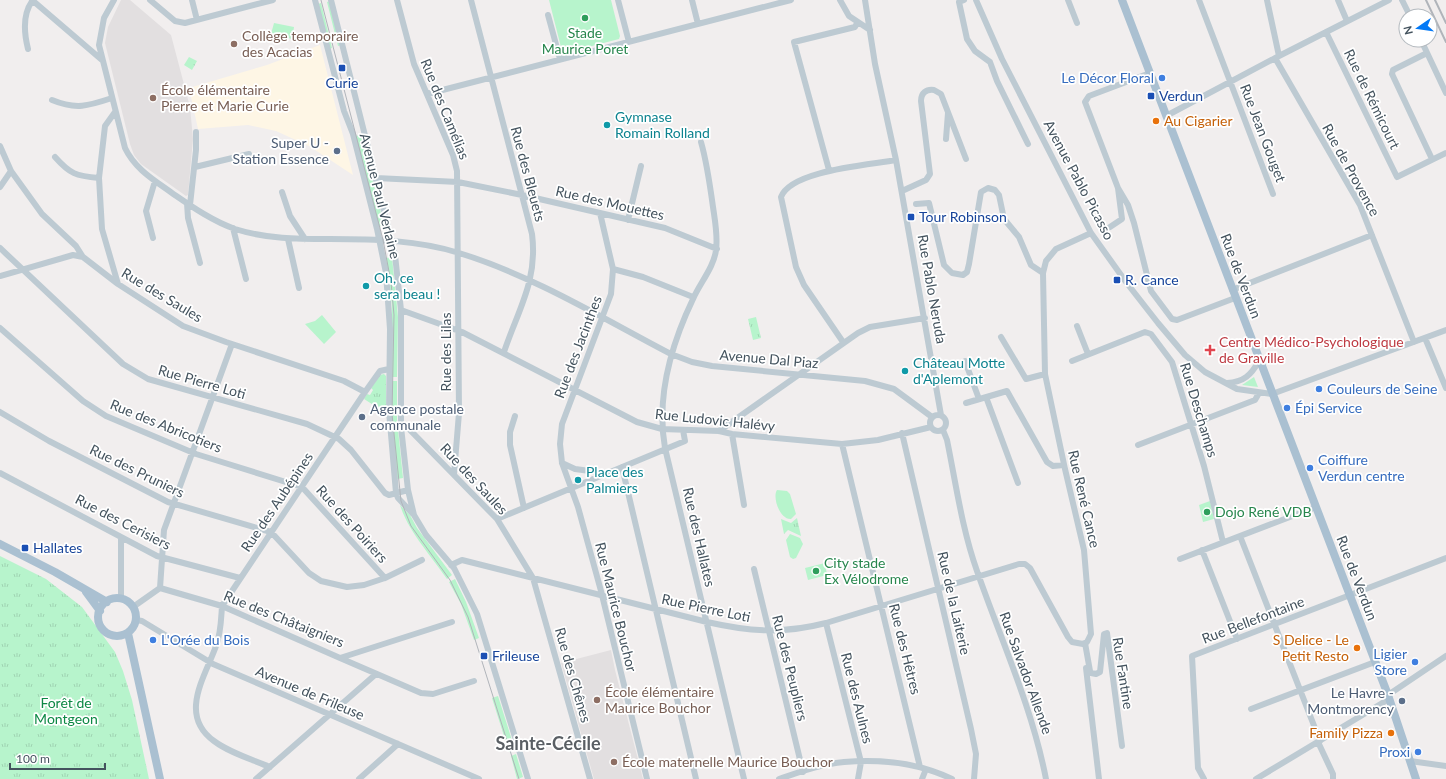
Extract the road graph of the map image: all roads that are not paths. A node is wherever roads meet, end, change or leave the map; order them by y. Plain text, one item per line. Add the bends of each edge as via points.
1 (32, 0) edge
2 (114, 0) edge
3 (150, 0) edge
4 (192, 0) edge
5 (273, 0) edge
6 (315, 0) edge
7 (331, 0) edge
8 (397, 0) edge
9 (471, 0) edge
10 (618, 0) edge
11 (692, 0) edge
12 (791, 0) edge
13 (840, 0) edge
14 (865, 0) edge
15 (964, 0) edge
16 (976, 0) edge
17 (1068, 0) edge
18 (1122, 0) edge
19 (1199, 0) edge
20 (1267, 0) edge
21 (1338, 0) edge
22 (1389, 0) edge
23 (254, 2) edge
24 (767, 3) edge
25 (548, 15) dead end
26 (197, 20) junction
27 (1347, 21) junction
28 (858, 23) junction
29 (1077, 23) dead end
30 (698, 24) junction
31 (870, 30) junction
32 (1326, 32) junction
33 (629, 42) junction
34 (1425, 48) edge
35 (28, 49) dead end
36 (1427, 53) junction
37 (1277, 57) junction
38 (560, 59) junction
39 (102, 60) junction
40 (1150, 73) junction
41 (491, 77) junction
42 (1231, 81) junction
43 (1446, 93) edge
44 (426, 94) junction
45 (112, 98) junction
46 (52, 100) dead end
47 (115, 112) junction
48 (948, 112) junction
49 (1166, 116) junction
50 (196, 132) dead end
51 (946, 140) dead end
52 (701, 142) dead end
53 (1028, 144) dead end
54 (0, 146) edge
55 (1446, 153) edge
56 (249, 154) dead end
57 (54, 156) dead end
58 (966, 159) dead end
59 (1432, 159) junction
60 (896, 160) junction
61 (641, 166) dead end
62 (195, 167) junction
63 (829, 170) junction
64 (11, 171) junction
65 (99, 178) junction
66 (376, 178) junction
67 (155, 181) junction
68 (458, 182) junction
69 (0, 186) edge
70 (1118, 188) junction
71 (902, 191) junction
72 (282, 192) dead end
73 (1273, 194) dead end
74 (522, 195) junction
75 (188, 204) junction
76 (916, 204) dead end
77 (600, 213) junction
78 (628, 220) junction
79 (1110, 226) dead end
80 (233, 228) junction
81 (1091, 233) junction
82 (1372, 235) junction
83 (153, 238) dead end
84 (288, 239) junction
85 (305, 240) junction
86 (380, 240) junction
87 (392, 241) junction
88 (0, 248) edge
89 (717, 249) junction
90 (458, 253) junction
91 (83, 257) junction
92 (200, 263) dead end
93 (613, 269) junction
94 (22, 270) junction
95 (1043, 272) junction
96 (0, 276) edge
97 (246, 279) dead end
98 (530, 281) junction
99 (118, 284) junction
100 (299, 288) dead end
101 (1234, 294) junction
102 (694, 297) junction
103 (401, 310) junction
104 (603, 318) junction
105 (925, 318) junction
106 (1077, 326) dead end
107 (0, 328) edge
108 (458, 330) junction
109 (1446, 330) edge
110 (1001, 337) dead end
111 (1425, 338) junction
112 (844, 342) junction
113 (1414, 342) junction
114 (232, 344) junction
115 (504, 352) junction
116 (671, 354) junction
117 (1088, 354) junction
118 (965, 360) dead end
119 (1072, 361) dead end
120 (1259, 361) junction
121 (389, 369) junction
122 (799, 374) junction
123 (1045, 374) junction
124 (1223, 383) junction
125 (1446, 388) edge
126 (574, 390) junction
127 (365, 392) junction
128 (1259, 393) junction
129 (1272, 394) junction
130 (986, 397) junction
131 (213, 398) junction
132 (979, 399) junction
133 (966, 403) dead end
134 (0, 412) edge
135 (941, 415) junction
136 (515, 416) dead end
137 (932, 416) junction
138 (1192, 424) junction
139 (401, 427) junction
140 (931, 427) junction
141 (662, 429) junction
142 (683, 430) junction
143 (943, 430) junction
144 (718, 431) junction
145 (902, 433) junction
146 (732, 434) junction
147 (336, 436) junction
148 (842, 444) junction
149 (1138, 445) dead end
150 (665, 448) junction
151 (192, 452) junction
152 (562, 463) junction
153 (1064, 465) junction
154 (622, 466) junction
155 (0, 473) edge
156 (606, 473) junction
157 (454, 474) junction
158 (1018, 483) dead end
159 (302, 486) junction
160 (571, 488) junction
161 (408, 490) junction
162 (396, 493) junction
163 (172, 504) junction
164 (744, 506) dead end
165 (1316, 507) junction
166 (524, 508) junction
167 (414, 515) junction
168 (497, 519) junction
169 (271, 532) junction
170 (1240, 536) junction
171 (121, 537) junction
172 (1223, 542) junction
173 (0, 544) edge
174 (1202, 550) junction
175 (161, 558) junction
176 (1446, 558) edge
177 (1180, 559) dead end
178 (422, 560) dead end
179 (451, 565) junction
180 (754, 569) dead end
181 (979, 576) junction
182 (240, 578) junction
183 (385, 578) junction
184 (533, 578) junction
185 (160, 588) junction
186 (938, 588) junction
187 (84, 589) junction
188 (602, 596) junction
189 (1349, 596) junction
190 (121, 599) junction
191 (107, 602) junction
192 (882, 605) junction
193 (222, 606) junction
194 (133, 608) junction
195 (656, 609) junction
196 (100, 611) junction
197 (136, 620) junction
198 (452, 622) dead end
199 (707, 622) junction
200 (826, 623) junction
201 (1275, 624) junction
202 (769, 631) junction
203 (128, 633) junction
204 (1237, 639) junction
205 (1084, 644) junction
206 (1446, 656) edge
207 (340, 658) junction
208 (209, 662) junction
209 (1375, 662) junction
210 (376, 674) junction
211 (474, 681) dead end
212 (1300, 690) junction
213 (1388, 697) junction
214 (1251, 709) dead end
215 (329, 715) junction
216 (1319, 741) junction
217 (398, 744) junction
218 (1122, 746) dead end
219 (1410, 761) junction
220 (861, 762) junction
221 (1446, 766) edge
222 (270, 767) junction
223 (923, 768) junction
224 (803, 772) junction
225 (160, 779) edge
226 (256, 779) edge
227 (359, 779) edge
228 (479, 779) edge
229 (528, 779) edge
230 (590, 779) edge
231 (647, 779) edge
232 (696, 779) edge
233 (744, 779) edge
234 (779, 779) edge
235 (858, 779) edge
236 (922, 779) edge
237 (952, 779) edge
238 (974, 779) edge
239 (1046, 779) edge
240 (1099, 779) edge
241 (1204, 779) edge
242 (1256, 779) edge
243 (1333, 779) edge
244 (1416, 779) edge

1 - 35 street via 25,23
1 - 39 street
2 - 39 street, Avenue Dal Piaz via 101,27 99,45
3 - 26 street via 174,21 185,23
4 - 26 street
5 - 23 street
6 - 86 street, Avenue Paul Verlaine
7 - 66 street, Avenue Paul Verlaine
8 - 44 street, Rue des Camélias via 414,64
9 - 41 street, Rue des Bleuets
10 - 33 street
11 - 30 street
12 - 24 street
13 - 28 street via 849,16
14 - 31 street, Rue Pablo Neruda
15 - 53 street via 960,2 966,39 990,62
16 - 81 street, Avenue Pablo Picasso via 1002,59
17 - 29 street
18 - 40 main road, Rue de Verdun
19 - 42 street, Rue Jean Gouget
20 - 37 street, Rue de Provence
21 - 27 street
22 - 27 street
23 - 26 street
24 - 30 street
25 - 38 street
27 - 32 street
28 - 31 street
28 - 63 street via 855,27 794,42
30 - 33 street
31 - 60 street, Rue Pablo Neruda
32 - 37 street
32 - 59 street, Rue de Rémicourt via 1397,177
33 - 38 street
34 - 36 street
36 - 43 street
36 - 59 street via 1393,70 1392,74
37 - 42 street
37 - 82 street, Rue de Provence via 1360,205
38 - 41 street
39 - 45 street, Avenue Dal Piaz
40 - 49 main road, Rue de Verdun
40 - 70 street via 1089,96 1085,102
41 - 44 street
41 - 74 street, Rue des Bleuets
42 - 49 street
42 - 73 street, Rue Jean Gouget
44 - 68 street, Rue des Camélias via 453,155
45 - 46 street via 89,106 76,107
45 - 47 street, Avenue Dal Piaz
47 - 65 street via 105,126
47 - 67 street, Avenue Dal Piaz via 131,160
48 - 51 street
48 - 58 street
48 - 71 street via 941,94 937,91 928,90 922,94 930,174 926,180
49 - 101 main road, Rue de Verdun
50 - 62 street
52 - 89 street via 706,158
54 - 64 street, Rue des Saules
55 - 59 street
56 - 62 street
57 - 65 street via 78,177
60 - 63 street
60 - 71 street, Rue Pablo Neruda
61 - 78 street
62 - 75 street
63 - 112 street via 806,177 783,191 781,197 796,267 804,285
64 - 69 street
64 - 91 street, Rue des Saules via 42,214 76,246
65 - 99 street via 103,232
66 - 68 street, Rue des Mouettes
66 - 87 street, Avenue Paul Verlaine
67 - 75 street, Avenue Dal Piaz
67 - 83 street via 146,211
68 - 74 street, Rue des Mouettes
68 - 90 street, Rue des Camélias
70 - 79 street via 1122,219
70 - 101 street via 1128,205 1134,223 1151,291 1172,320
71 - 105 street, Rue Pablo Neruda
72 - 85 street via 290,216
74 - 77 street, Rue des Mouettes
74 - 98 street, Rue des Bleuets via 533,247
75 - 80 street, Avenue Dal Piaz
75 - 92 street via 188,218
76 - 95 street via 929,203 944,265 952,273 963,275 967,272 969,264 981,192 988,188 995,190 999,195 1004,219 1020,237 1031,265
77 - 78 street, Rue des Mouettes
77 - 93 street, Rue des Jacinthes
78 - 89 street, Rue des Mouettes via 665,228
80 - 84 street, Avenue Dal Piaz
80 - 97 street
81 - 95 street, Rue René Cance via 1056,249 1046,261
81 - 124 street, Avenue Pablo Picasso via 1126,282 1185,355
82 - 101 street
82 - 113 street, Rue de Provence
84 - 85 street, Avenue Dal Piaz
84 - 100 street
85 - 86 street, Avenue Dal Piaz
86 - 87 street, Avenue Dal Piaz
86 - 121 street, Avenue Paul Verlaine via 389,296
87 - 90 street, Avenue Dal Piaz
87 - 103 street, Avenue Paul Verlaine
88 - 94 street, Rue Pierre Loti
89 - 102 street, Rue des Hallates
90 - 98 street, Avenue Dal Piaz via 490,263
90 - 108 street, Rue des Lilas
91 - 94 street via 73,255
91 - 99 street, Rue des Saules
93 - 102 street via 643,277
93 - 104 street, Rue des Jacinthes via 611,294
94 - 96 street
94 - 131 street, Rue Pierre Loti via 123,364 148,379
95 - 123 street, Rue René Cance
98 - 104 street, Avenue Dal Piaz
98 - 115 street, Rue des Bleuets
99 - 114 street, Rue des Saules via 183,326
101 - 120 main road, Rue de Verdun
102 - 116 street, Rue des Hallates
103 - 108 street, Rue Ludovic Halévy
103 - 139 street, Avenue Paul Verlaine
104 - 116 street, Avenue Dal Piaz
104 - 126 street, Rue des Jacinthes
105 - 112 street via 870,327
105 - 135 street, Rue Pablo Neruda
106 - 117 street
107 - 151 street, Rue des Abricotiers via 83,401 106,416
108 - 115 street, Rue Ludovic Halévy
108 - 157 street, Rue des Lilas via 459,413
109 - 111 street
110 - 123 street via 1026,379
111 - 113 street
111 - 125 street
112 - 122 street
113 - 129 street
114 - 127 street, Rue des Saules via 344,381
114 - 131 street
115 - 126 street, Rue Ludovic Halévy
116 - 122 street, Avenue Dal Piaz via 712,366
116 - 141 street, Rue des Hallates via 666,376
117 - 119 street, Rue Deschamps
117 - 138 street, Rue Deschamps via 1145,332 1151,334 1172,362
118 - 132 street
120 - 124 street via 1250,376 1244,380
120 - 129 main road, Rue de Verdun
121 - 127 street, Rue des Aubépines via 380,371
121 - 162 street, Avenue Paul Verlaine via 389,411
122 - 137 street, Avenue Dal Piaz via 865,381 894,389
122 - 144 street
123 - 153 street, Rue René Cance
124 - 128 street, Avenue Pablo Picasso via 1237,389
126 - 141 street, Rue Ludovic Halévy via 637,422
126 - 152 street, Rue des Jacinthes via 562,424
127 - 147 street, Rue des Aubépines
128 - 129 street, Avenue Pablo Picasso
128 - 138 street via 1255,400
129 - 165 main road, Rue de Verdun
130 - 132 street
130 - 153 street via 1007,391 1047,462 1053,466
130 - 158 street
131 - 147 street, Rue Pierre Loti via 307,424
131 - 151 street
132 - 133 street
134 - 163 street, Rue des Pruniers via 49,441
135 - 137 street
135 - 143 street via 946,420
136 - 166 street via 510,432 510,445
137 - 140 street
138 - 149 street
138 - 172 street, Rue Deschamps
139 - 157 street, Rue des Saules via 409,429
139 - 161 street, Avenue Paul Verlaine
140 - 143 street via 937,432
140 - 145 street, Rue Ludovic Halévy
141 - 142 street, Rue Ludovic Halévy
141 - 150 street, Rue des Hallates
142 - 144 street, Rue Ludovic Halévy
142 - 150 street via 685,441
143 - 181 street via 968,540
144 - 146 street, Rue Ludovic Halévy
145 - 148 street, Rue Ludovic Halévy via 878,440
145 - 186 street, Rue de la Laiterie
146 - 148 street, Rue Ludovic Halévy
146 - 164 street
147 - 159 street, Rue des Aubépines
147 - 162 street, Rue Pierre Loti via 351,450 385,493
148 - 192 street, Rue des Hêtres
150 - 154 street
150 - 199 street, Rue des Hallates
151 - 159 street, Rue des Abricotiers
151 - 163 street
152 - 156 street
152 - 160 street, Rue des Jacinthes
153 - 205 street, Rue René Cance via 1084,550 1091,634
154 - 156 street
154 - 195 street
155 - 171 street, Rue des Cerisiers
156 - 160 street
157 - 168 street, Rue des Saules
159 - 169 street, Rue des Aubépines
159 - 183 street, Rue des Poiriers
160 - 166 street
160 - 188 street, Rue Maurice Bouchor
161 - 162 street
161 - 167 street, Avenue Paul Verlaine
162 - 167 street, Avenue Paul Verlaine
163 - 169 street, Rue des Pruniers
163 - 175 street via 164,530
165 - 170 street
165 - 189 main road, Rue de Verdun
166 - 168 street
167 - 179 street, Avenue Paul Verlaine via 426,535
168 - 184 street, Rue des Saules
169 - 182 street, Rue des Aubépines
169 - 183 street via 309,573 321,581 347,586 364,585
170 - 172 street
170 - 201 street
171 - 175 street, Rue des Cerisiers
171 - 190 street
172 - 174 street
173 - 187 main road
174 - 177 street
174 - 204 street
175 - 182 street, Rue des Cerisiers
175 - 185 street
176 - 189 street, Rue Bellefontaine
178 - 183 street
179 - 184 street, Rue Pierre Loti via 462,560
179 - 229 street, Avenue Paul Verlaine via 466,589 477,614
180 - 202 street, Rue des Peupliers
181 - 186 street, Rue Pierre Loti
181 - 205 street via 1025,564 1030,568 1068,637 1072,642
181 - 239 street, Rue Salvador Allende via 1039,746
182 - 193 street, Rue des Aubépines
184 - 188 street, Rue Pierre Loti
184 - 230 street, Rue des Chênes
185 - 193 street, Rue des Châtaigniers
185 - 194 street
186 - 192 street, Rue Pierre Loti
186 - 238 street, Rue de la Laiterie via 972,729 976,754
187 - 191 main road
187 - 196 main road
188 - 195 street, Rue Pierre Loti
188 - 231 street, Rue Maurice Bouchor
189 - 201 street, Rue Bellefontaine
189 - 209 main road, Rue de Verdun
190 - 191 main road
190 - 194 main road
191 - 196 main road
192 - 200 street, Rue Pierre Loti
192 - 223 street, Rue des Hêtres
193 - 207 street, Rue des Châtaigniers
193 - 208 street via 221,628
194 - 197 main road
195 - 199 street, Rue Pierre Loti
195 - 232 street
196 - 203 main road via 100,623 106,632 116,636
197 - 203 main road
197 - 208 street, Avenue de Frileuse via 142,621
198 - 207 street, Rue des Châtaigniers
199 - 202 street, Rue Pierre Loti
199 - 233 street, Rue des Hallates
200 - 202 street, Rue Pierre Loti via 801,629
200 - 220 street, Rue des Aulnes
201 - 204 street, Rue Bellefontaine
201 - 212 street
202 - 224 street, Rue des Peupliers
203 - 225 main road
204 - 241 street, Rue Bellefontaine via 1192,656 1198,768
205 - 218 street, Rue Fantine via 1090,671 1093,674 1099,673 1104,634 1107,633
205 - 240 street
206 - 213 street
207 - 210 street
208 - 215 street, Avenue de Frileuse
208 - 222 street via 196,695 200,724 207,735 226,749
209 - 212 street
209 - 213 main road, Rue de Verdun
210 - 211 street via 421,693 433,694
210 - 215 street
212 - 214 street
212 - 216 street
213 - 216 street
213 - 219 main road, Rue de Verdun
215 - 217 street, Avenue de Frileuse
215 - 222 street
216 - 242 street
216 - 243 street
217 - 227 street
217 - 228 street, Avenue de Frileuse
219 - 221 street
219 - 244 main road, Rue de Verdun
220 - 223 street via 894,763
220 - 224 street via 844,762
220 - 235 street, Rue des Aulnes
222 - 226 street
223 - 236 street
223 - 237 street
224 - 234 street

